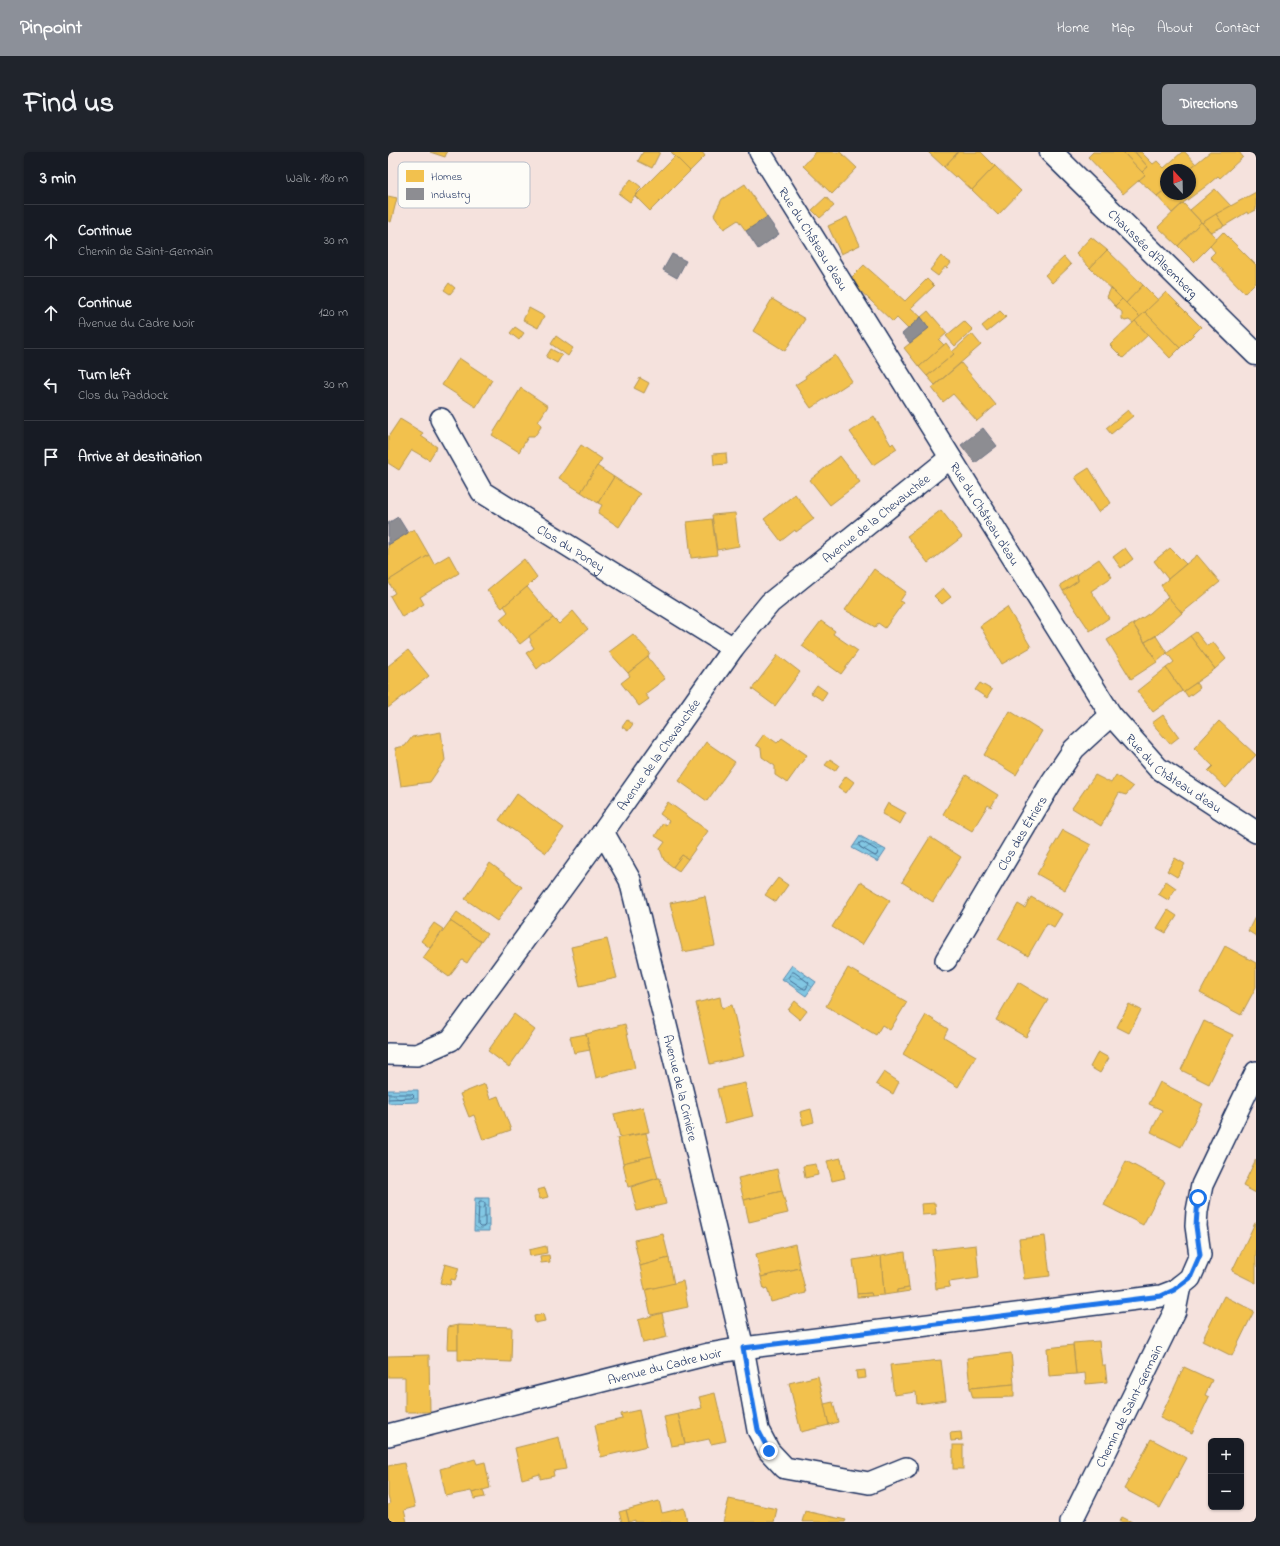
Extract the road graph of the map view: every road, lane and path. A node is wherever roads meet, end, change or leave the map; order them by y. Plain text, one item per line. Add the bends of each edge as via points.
1 (760, 152) edge
2 (1051, 152) edge
3 (1256, 354) edge
4 (441, 419) dead end
5 (950, 458) junction
6 (733, 648) junction
7 (1111, 715) junction
8 (603, 832) junction
9 (1256, 832) edge
10 (946, 960) dead end
11 (388, 1054) edge
12 (1256, 1072) edge
13 (1180, 1286) junction
14 (743, 1348) junction
15 (388, 1435) edge
16 (906, 1468) dead end
17 (1071, 1522) edge

1 - 5 street, Rue du Château d'eau
2 - 3 main road, Chaussée d'Alsemberg
4 - 6 street, Clos du Poney via 482,492
5 - 6 street, Avenue de la Chevauchée via 770,603
5 - 7 street, Rue du Château d'eau
6 - 8 street, Avenue de la Chevauchée
7 - 9 street, Rue du Château d'eau via 1158,768
7 - 10 street, Clos des Étriers via 1074,749 1051,783
8 - 11 street, Avenue de la Chevauchée via 450,1040 416,1055
8 - 14 street, Avenue de la Crinière via 630,880
12 - 13 street via 1202,1185 1196,1212 1200,1255 1190,1278
13 - 14 street, Avenue du Cadre Noir via 1161,1296
13 - 17 street, Chemin de Saint-Germain via 1176,1311
14 - 15 street, Avenue du Cadre Noir via 709,1354
14 - 16 street, Avenue de la Crinière via 758,1430 769,1451 785,1468 869,1483

